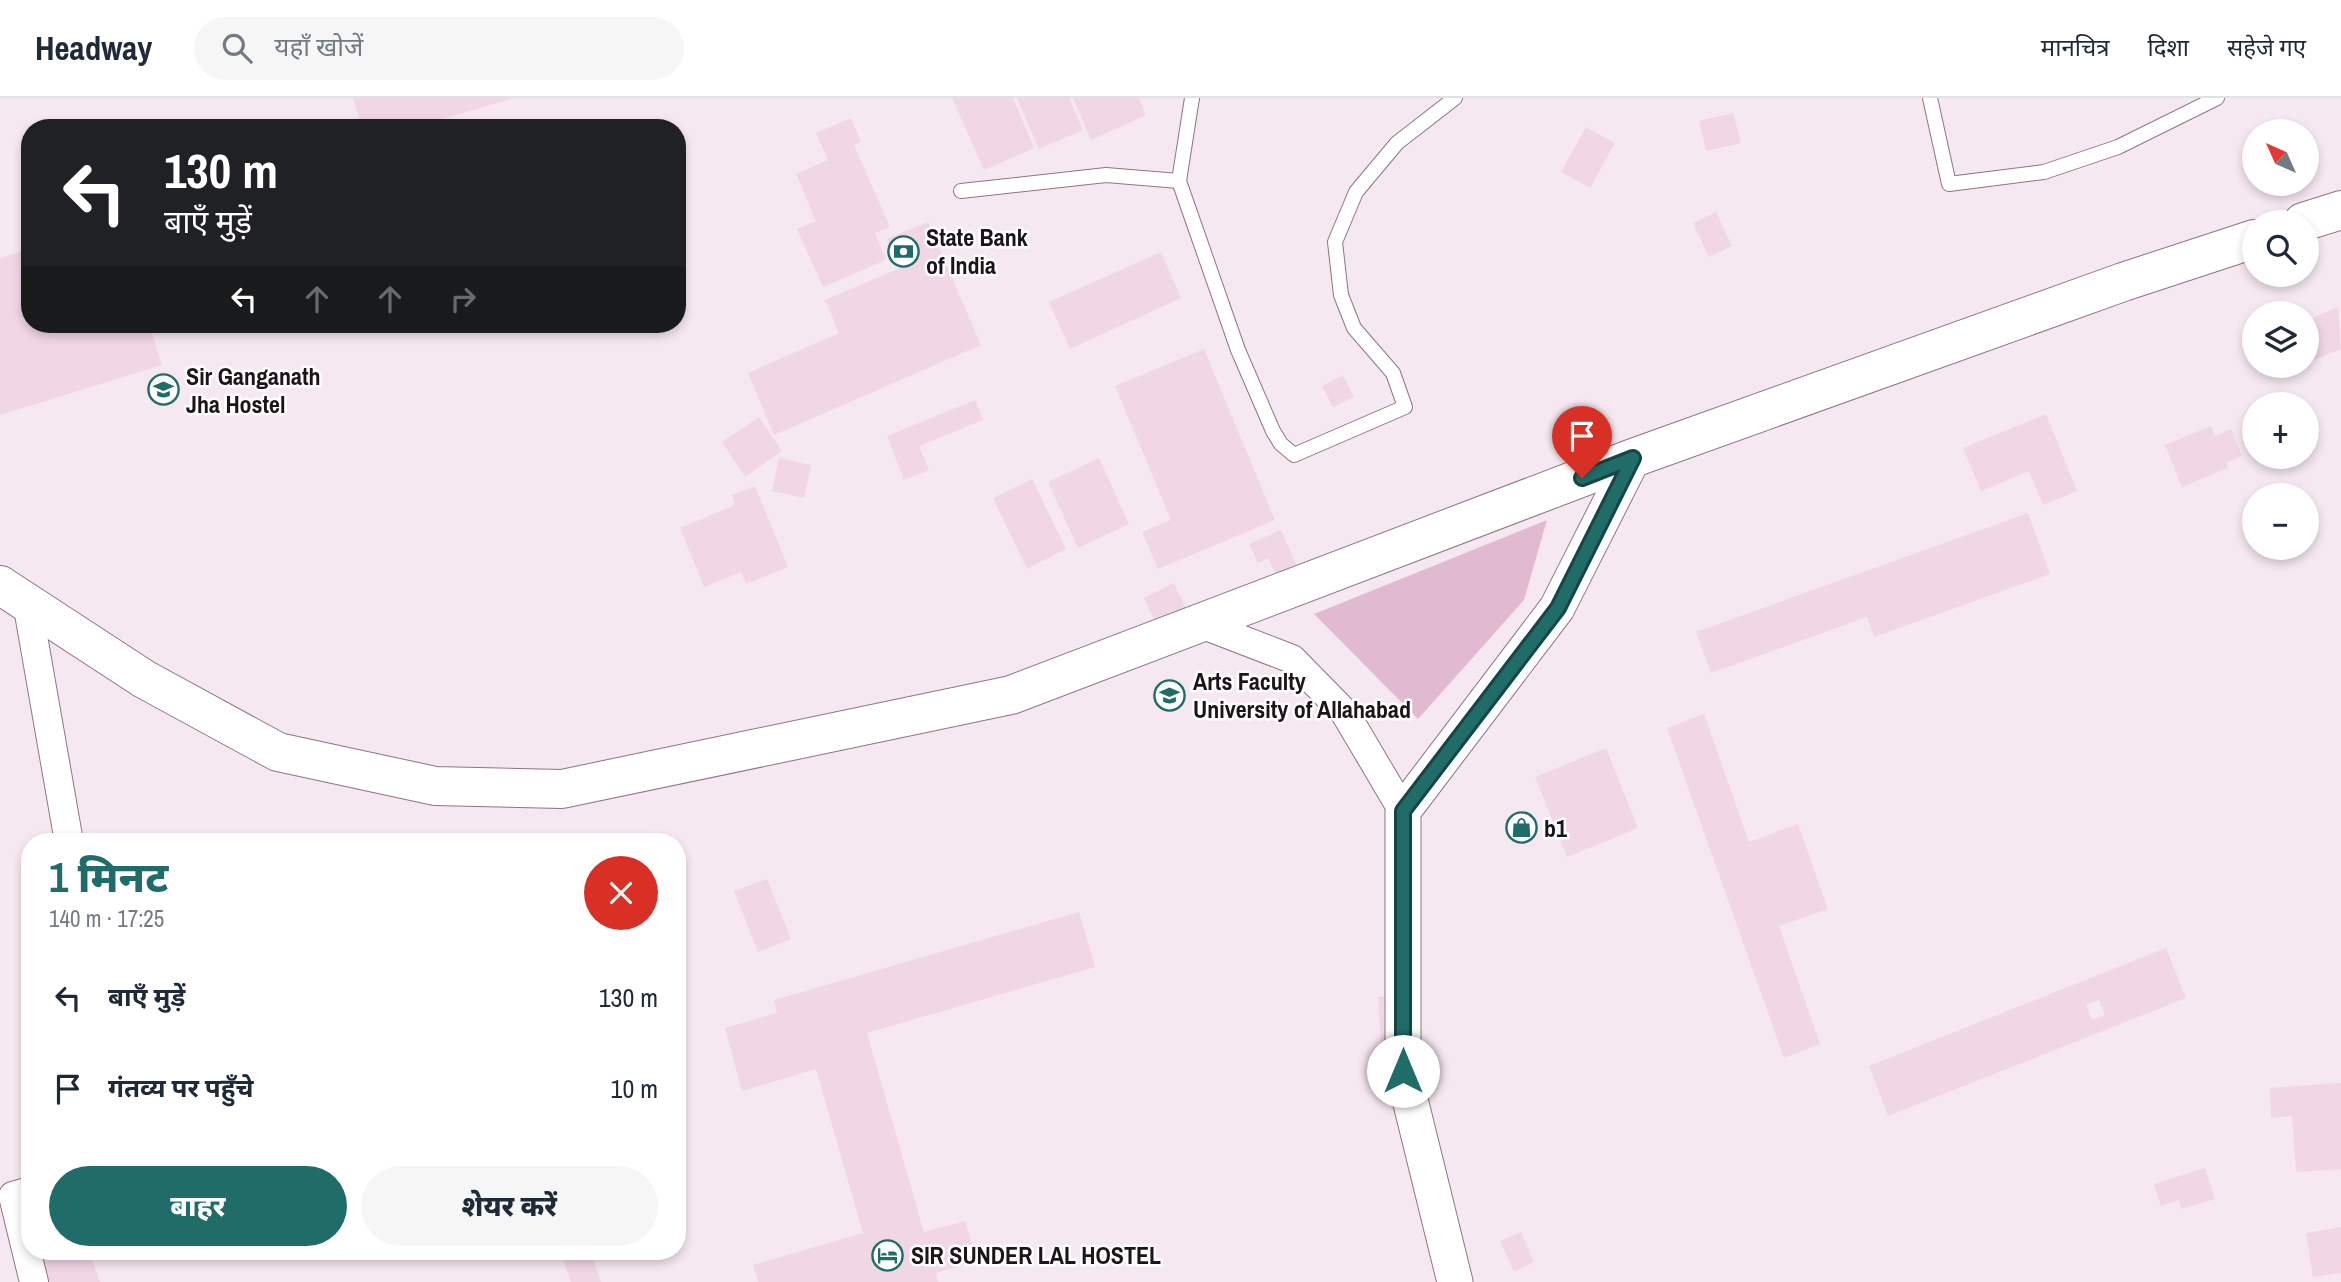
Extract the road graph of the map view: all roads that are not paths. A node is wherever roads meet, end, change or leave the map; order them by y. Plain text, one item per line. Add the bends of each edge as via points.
1 (1192, 98) edge
2 (1455, 98) edge
3 (1930, 98) edge
4 (2217, 98) edge
5 (1179, 181) junction
6 (961, 191) dead end
7 (2341, 210) edge
8 (2319, 217) edge
9 (2242, 243) edge
10 (1633, 458) junction
11 (13, 593) edge
12 (1201, 624) junction
13 (1403, 811) junction
14 (67, 833) edge
15 (21, 1194) edge
16 (21, 1229) edge
17 (29, 1260) edge
18 (34, 1282) edge
19 (1454, 1282) edge

1 - 5 lane
2 - 5 lane via 1397,143 1356,192 1335,242 1341,295 1354,328 1393,373 1405,407 1294,455 1273,431 1238,350
3 - 4 lane via 1949,184 2045,172 2118,147
5 - 6 lane via 1106,176
7 - 8 main road
9 - 10 main road
10 - 12 main road
10 - 13 street via 1558,608
11 - 12 main road via 144,679 278,752 435,786 562,789 1011,695
11 - 14 street
12 - 13 street via 1292,659 1345,713
13 - 19 street via 1403,1071
15 - 16 street via 13,1196
17 - 18 street

